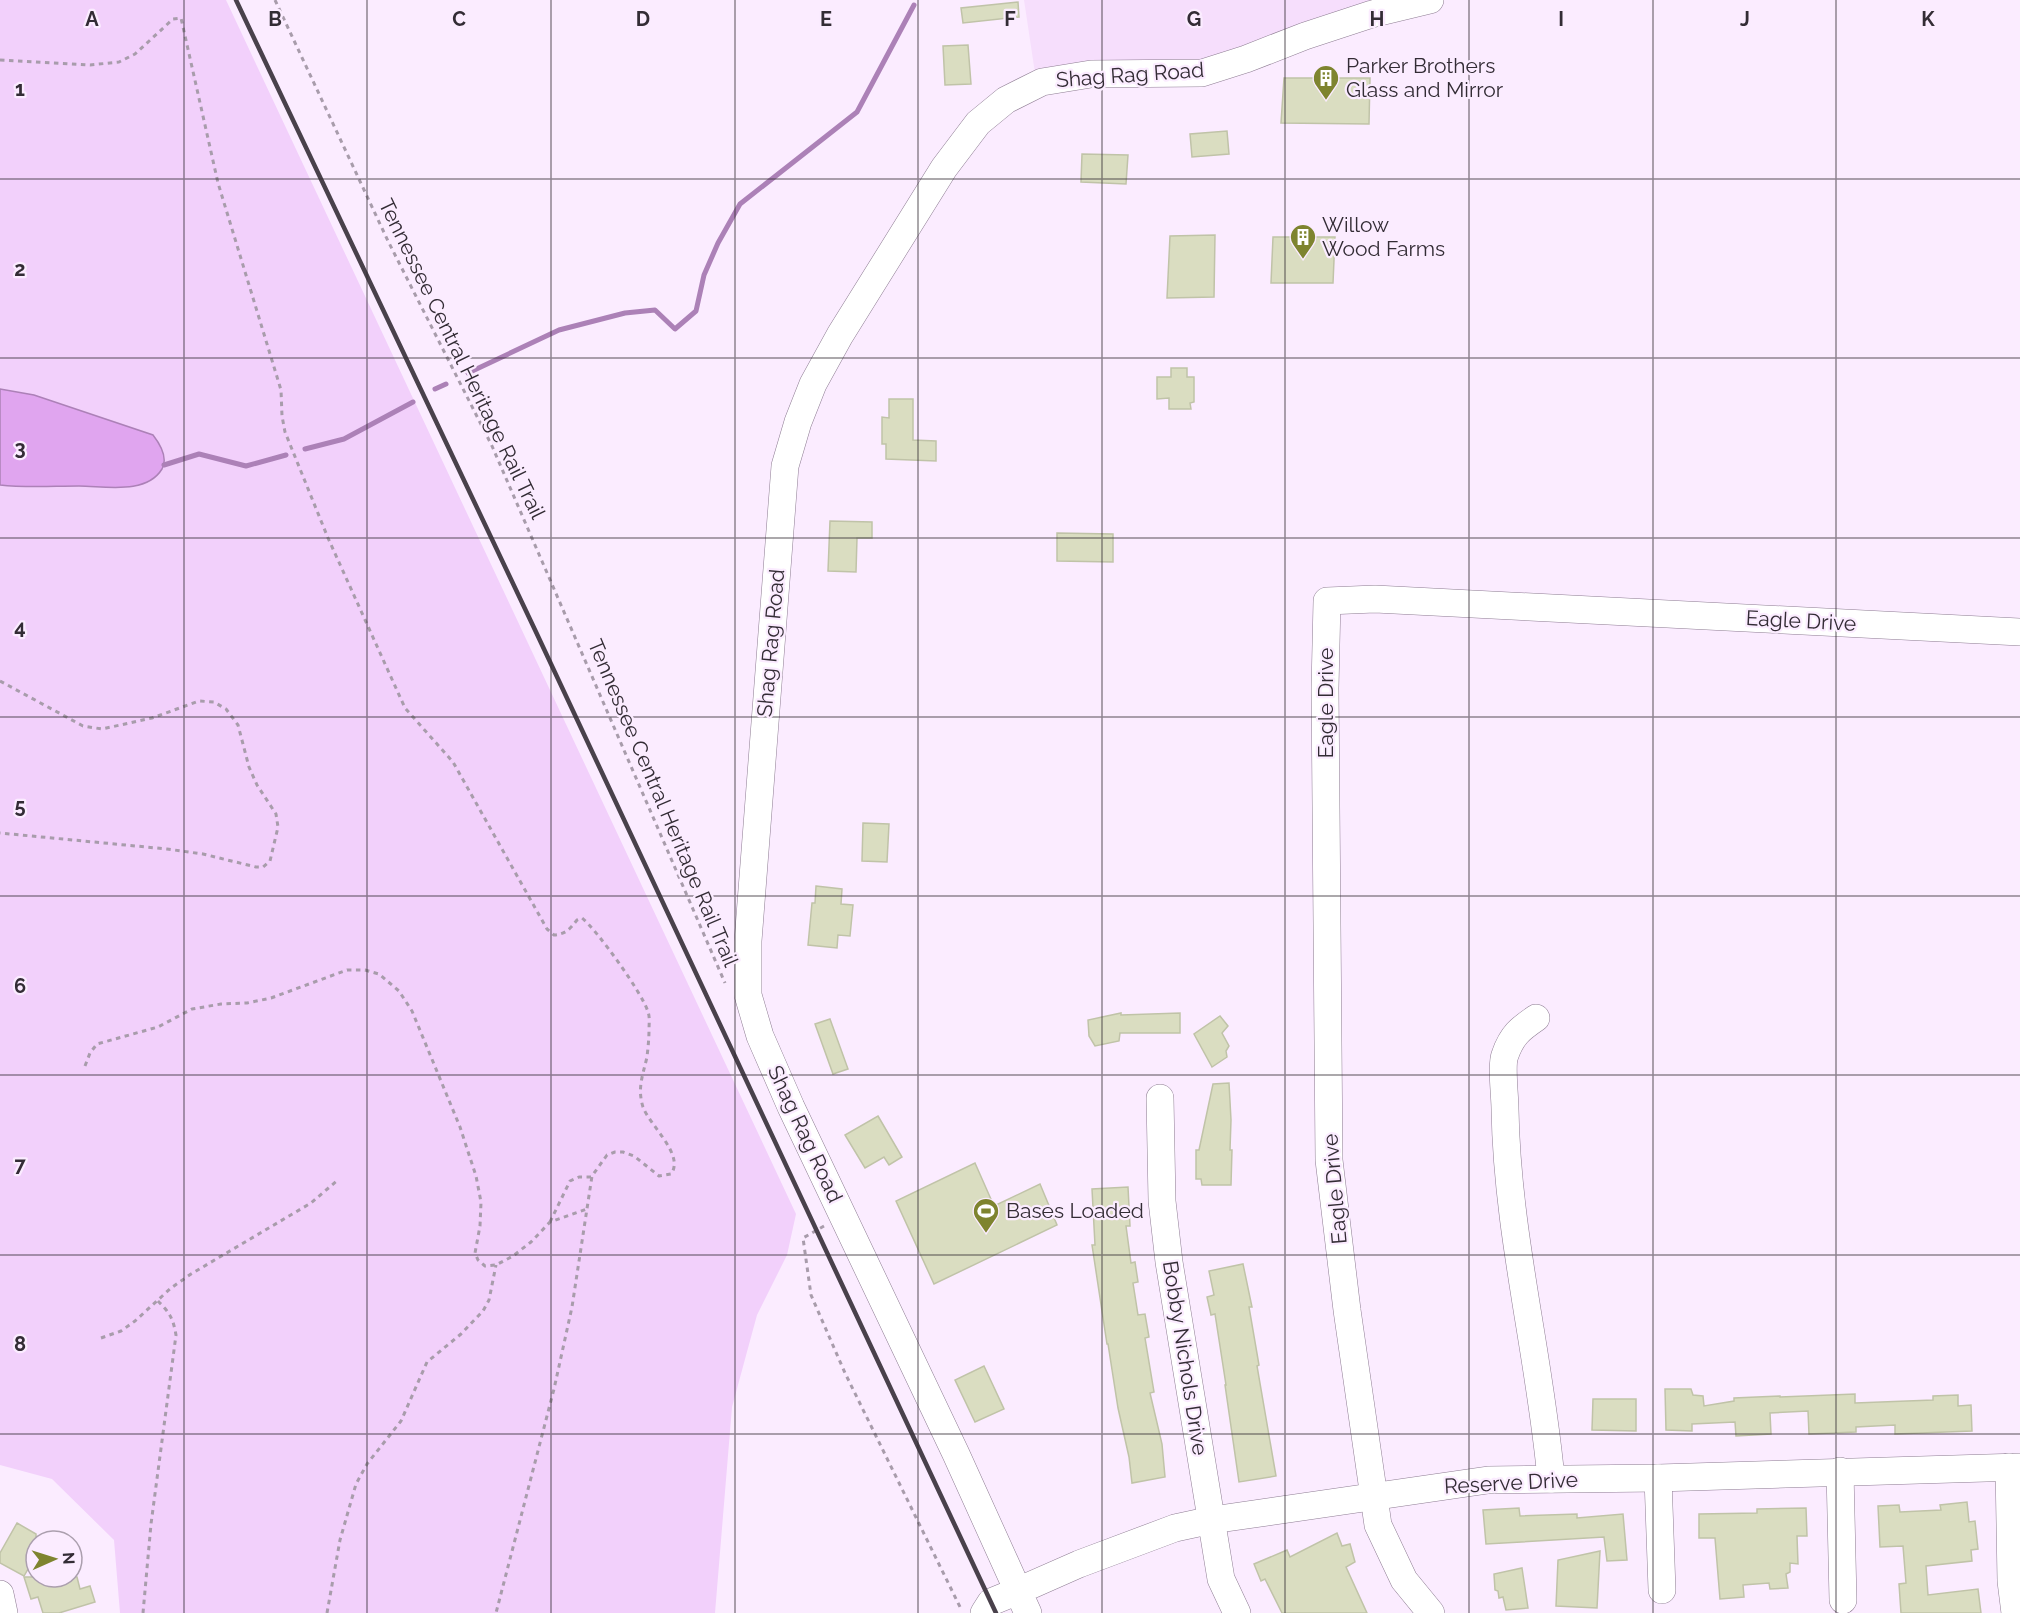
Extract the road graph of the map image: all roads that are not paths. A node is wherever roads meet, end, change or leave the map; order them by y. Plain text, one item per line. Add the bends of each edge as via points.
1 (1430, 0) edge
2 (2020, 632) edge
3 (1536, 1018) dead end
4 (1160, 1098) dead end
5 (2014, 1467) edge
6 (1840, 1471) junction
7 (1658, 1478) junction
8 (1551, 1479) junction
9 (1375, 1495) junction
10 (1212, 1520) junction
11 (1662, 1590) dead end
12 (0, 1594) edge
13 (1843, 1600) dead end
14 (1023, 1602) edge
15 (4, 1613) edge
16 (984, 1613) edge
17 (1237, 1613) edge
18 (1431, 1613) edge
19 (2015, 1613) edge

1 - 14 street, Shag Rag Road via 1372,14 1202,73 1091,74 1041,82 1006,100 978,123 944,168 840,335 813,384 785,466 748,941 748,995 760,1036 791,1107
2 - 9 street, Eagle Drive via 1375,599 1327,601 1329,1160
3 - 8 street via 1518,1031 1504,1056 1505,1128 1511,1197 1546,1422
4 - 10 street, Bobby Nichols Drive via 1162,1201 1169,1262
5 - 6 street, Reserve Drive
5 - 19 street via 2010,1581
6 - 7 street, Reserve Drive
6 - 13 street
7 - 8 street, Reserve Drive
7 - 11 street
8 - 9 street, Reserve Drive via 1488,1480
9 - 10 street, Reserve Drive
9 - 18 street via 1378,1525 1404,1581
10 - 14 street, Reserve Drive via 1175,1528 1079,1564
10 - 17 street, Bobby Nichols Drive via 1221,1579
12 - 15 street
14 - 16 street via 991,1602

